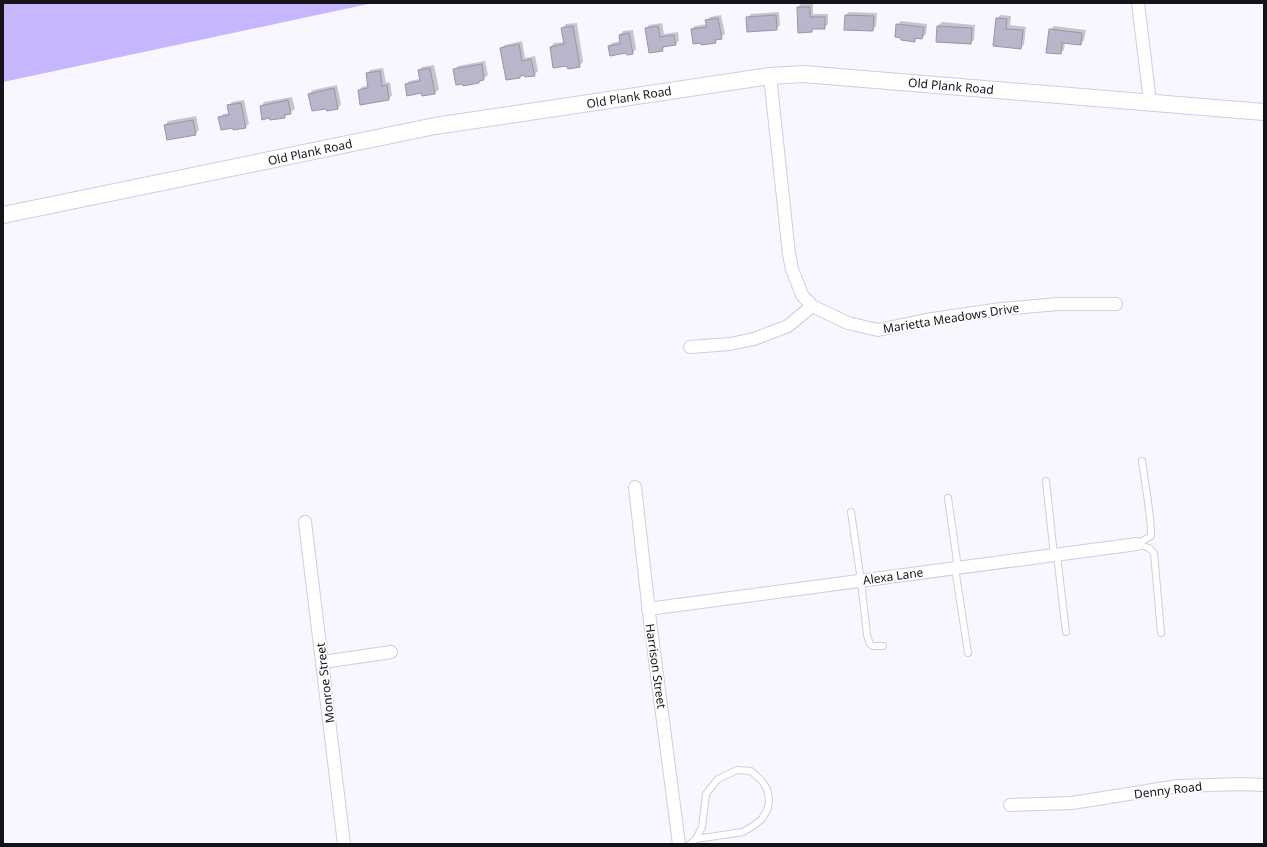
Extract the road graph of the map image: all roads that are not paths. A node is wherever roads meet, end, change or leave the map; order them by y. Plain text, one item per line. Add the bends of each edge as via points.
1 (1138, 3) edge
2 (770, 76) junction
3 (1150, 102) junction
4 (1264, 112) edge
5 (3, 215) edge
6 (1116, 304) dead end
7 (812, 306) junction
8 (690, 347) dead end
9 (1142, 461) dead end
10 (1046, 481) dead end
11 (635, 487) dead end
12 (948, 498) dead end
13 (851, 512) dead end
14 (305, 522) dead end
15 (1137, 544) junction
16 (1056, 555) junction
17 (956, 568) junction
18 (861, 581) junction
19 (648, 609) junction
20 (1066, 632) dead end
21 (1161, 633) dead end
22 (883, 646) dead end
23 (391, 652) dead end
24 (968, 653) dead end
25 (323, 662) junction
26 (1264, 785) edge
27 (1010, 805) dead end
28 (696, 839) junction
29 (344, 844) edge
30 (680, 844) edge
31 (690, 844) edge

1 - 3 street
2 - 3 street, Old Plank Road via 803,74
2 - 5 street, Old Plank Road via 435,126
2 - 7 street, Marietta Meadows Drive via 789,254 802,295
3 - 4 street, Old Plank Road
6 - 7 street, Marietta Meadows Drive via 1058,304 1001,309 878,330 848,323
7 - 8 street via 788,326 754,339
9 - 15 lane via 1151,518 1151,536
10 - 16 lane
11 - 19 street, Harrison Street
12 - 17 lane
13 - 18 lane
14 - 25 street, Monroe Street
15 - 16 street, Alexa Lane
15 - 21 lane via 1150,548 1154,553
16 - 17 street, Alexa Lane
16 - 20 lane
17 - 18 street, Alexa Lane
17 - 24 lane
18 - 19 street, Alexa Lane
18 - 22 lane via 870,644
19 - 30 street, Harrison Street
23 - 25 street
25 - 29 street, Monroe Street
26 - 27 street, Denny Road via 1178,786 1072,803
28 - 28 lane via 702,827 706,794 718,779 737,770 751,771 767,789 768,808 762,819 743,832
28 - 31 lane

